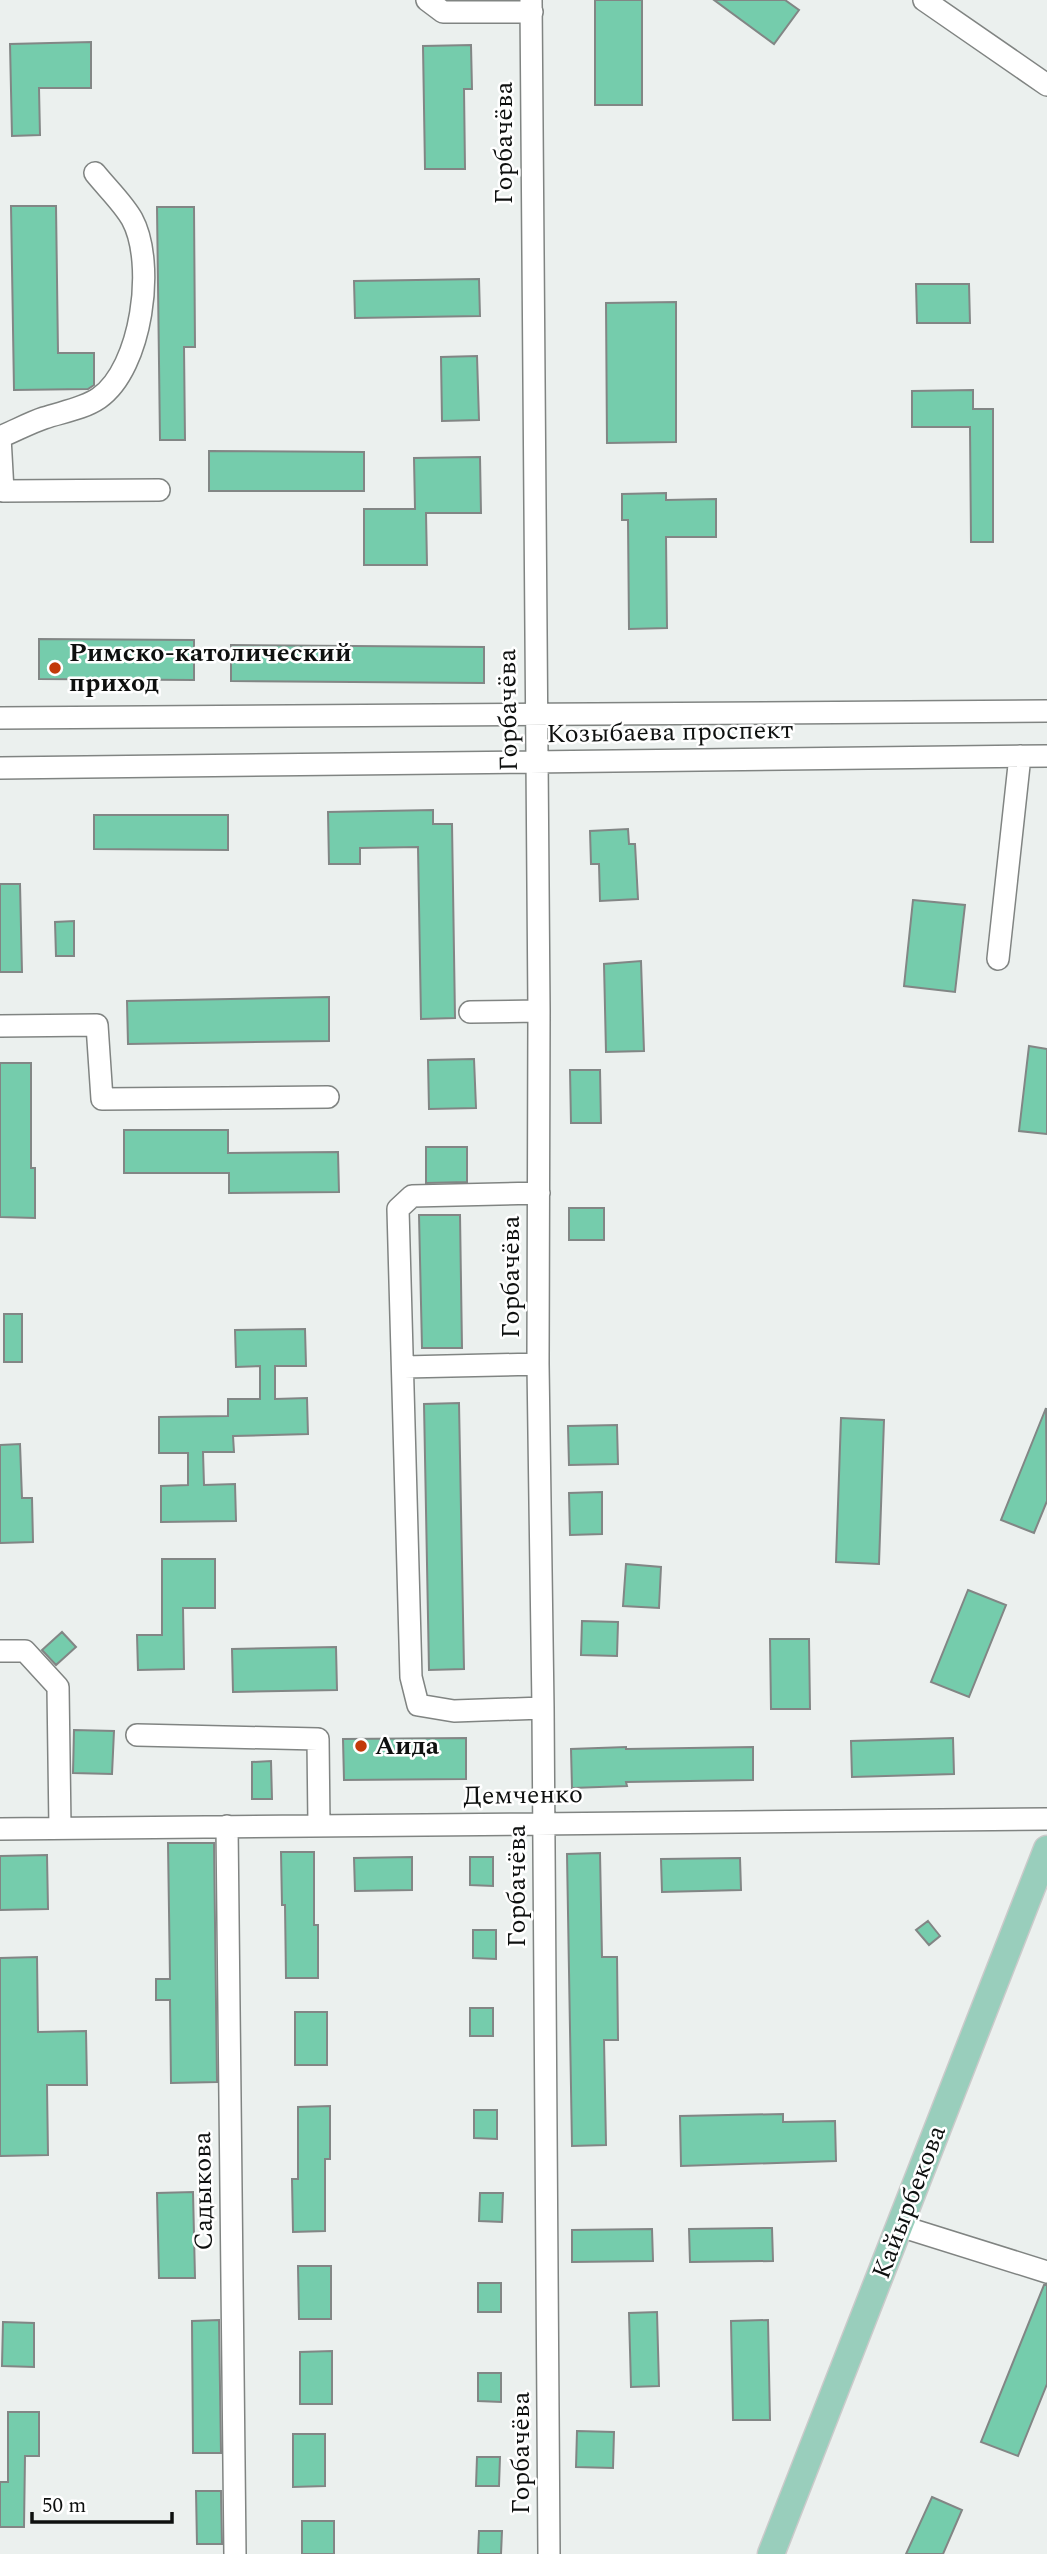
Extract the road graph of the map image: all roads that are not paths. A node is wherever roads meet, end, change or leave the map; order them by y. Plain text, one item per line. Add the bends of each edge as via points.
1 (427, 0) edge
2 (924, 0) edge
3 (532, 6) edge
4 (1047, 85) edge
5 (96, 173) dead end
6 (0, 437) edge
7 (159, 490) dead end
8 (1047, 712) edge
9 (536, 714) junction
10 (0, 718) edge
11 (1020, 756) junction
12 (1047, 757) edge
13 (537, 761) junction
14 (0, 768) edge
15 (999, 959) dead end
16 (539, 1011) junction
17 (470, 1012) dead end
18 (0, 1027) edge
19 (328, 1097) dead end
20 (539, 1193) junction
21 (538, 1364) junction
22 (404, 1367) junction
23 (0, 1651) edge
24 (543, 1708) junction
25 (136, 1735) dead end
26 (1047, 1819) edge
27 (544, 1823) junction
28 (319, 1825) junction
29 (228, 1826) junction
30 (60, 1828) junction
31 (0, 1829) edge
32 (1047, 1849) edge
33 (900, 2226) junction
34 (1047, 2272) edge
35 (235, 2554) edge
36 (550, 2554) edge
37 (771, 2554) edge

1 - 3 street via 443,12
2 - 4 street
3 - 9 street, Горбачёва
5 - 6 street via 132,220 141,249 139,329 129,358 100,397
6 - 7 street via 3,491
8 - 9 street, Козыбаева проспект
9 - 10 street, Козыбаева проспект
9 - 13 street, Горбачёва
11 - 12 street, Козыбаева проспект
11 - 13 street, Козыбаева проспект
11 - 15 street
13 - 14 street, Козыбаева проспект
13 - 16 street, Горбачёва
16 - 17 street
16 - 20 street, Горбачёва
18 - 19 street via 97,1025 102,1099
20 - 21 street, Горбачёва
20 - 22 street via 412,1196 398,1209
21 - 22 street
21 - 24 street, Горбачёва
22 - 24 street via 411,1677 418,1705 454,1711
23 - 30 street via 25,1651 58,1687
24 - 27 street, Горбачёва
25 - 28 street via 318,1739
26 - 27 street, Демченко
27 - 28 street, Демченко
27 - 36 street, Горбачёва
28 - 29 street, Демченко
29 - 30 street, Демченко
29 - 35 street, Садыкова
30 - 31 street, Демченко
32 - 33 main road, Кайырбекова
33 - 34 street
33 - 37 main road, Кайырбекова

